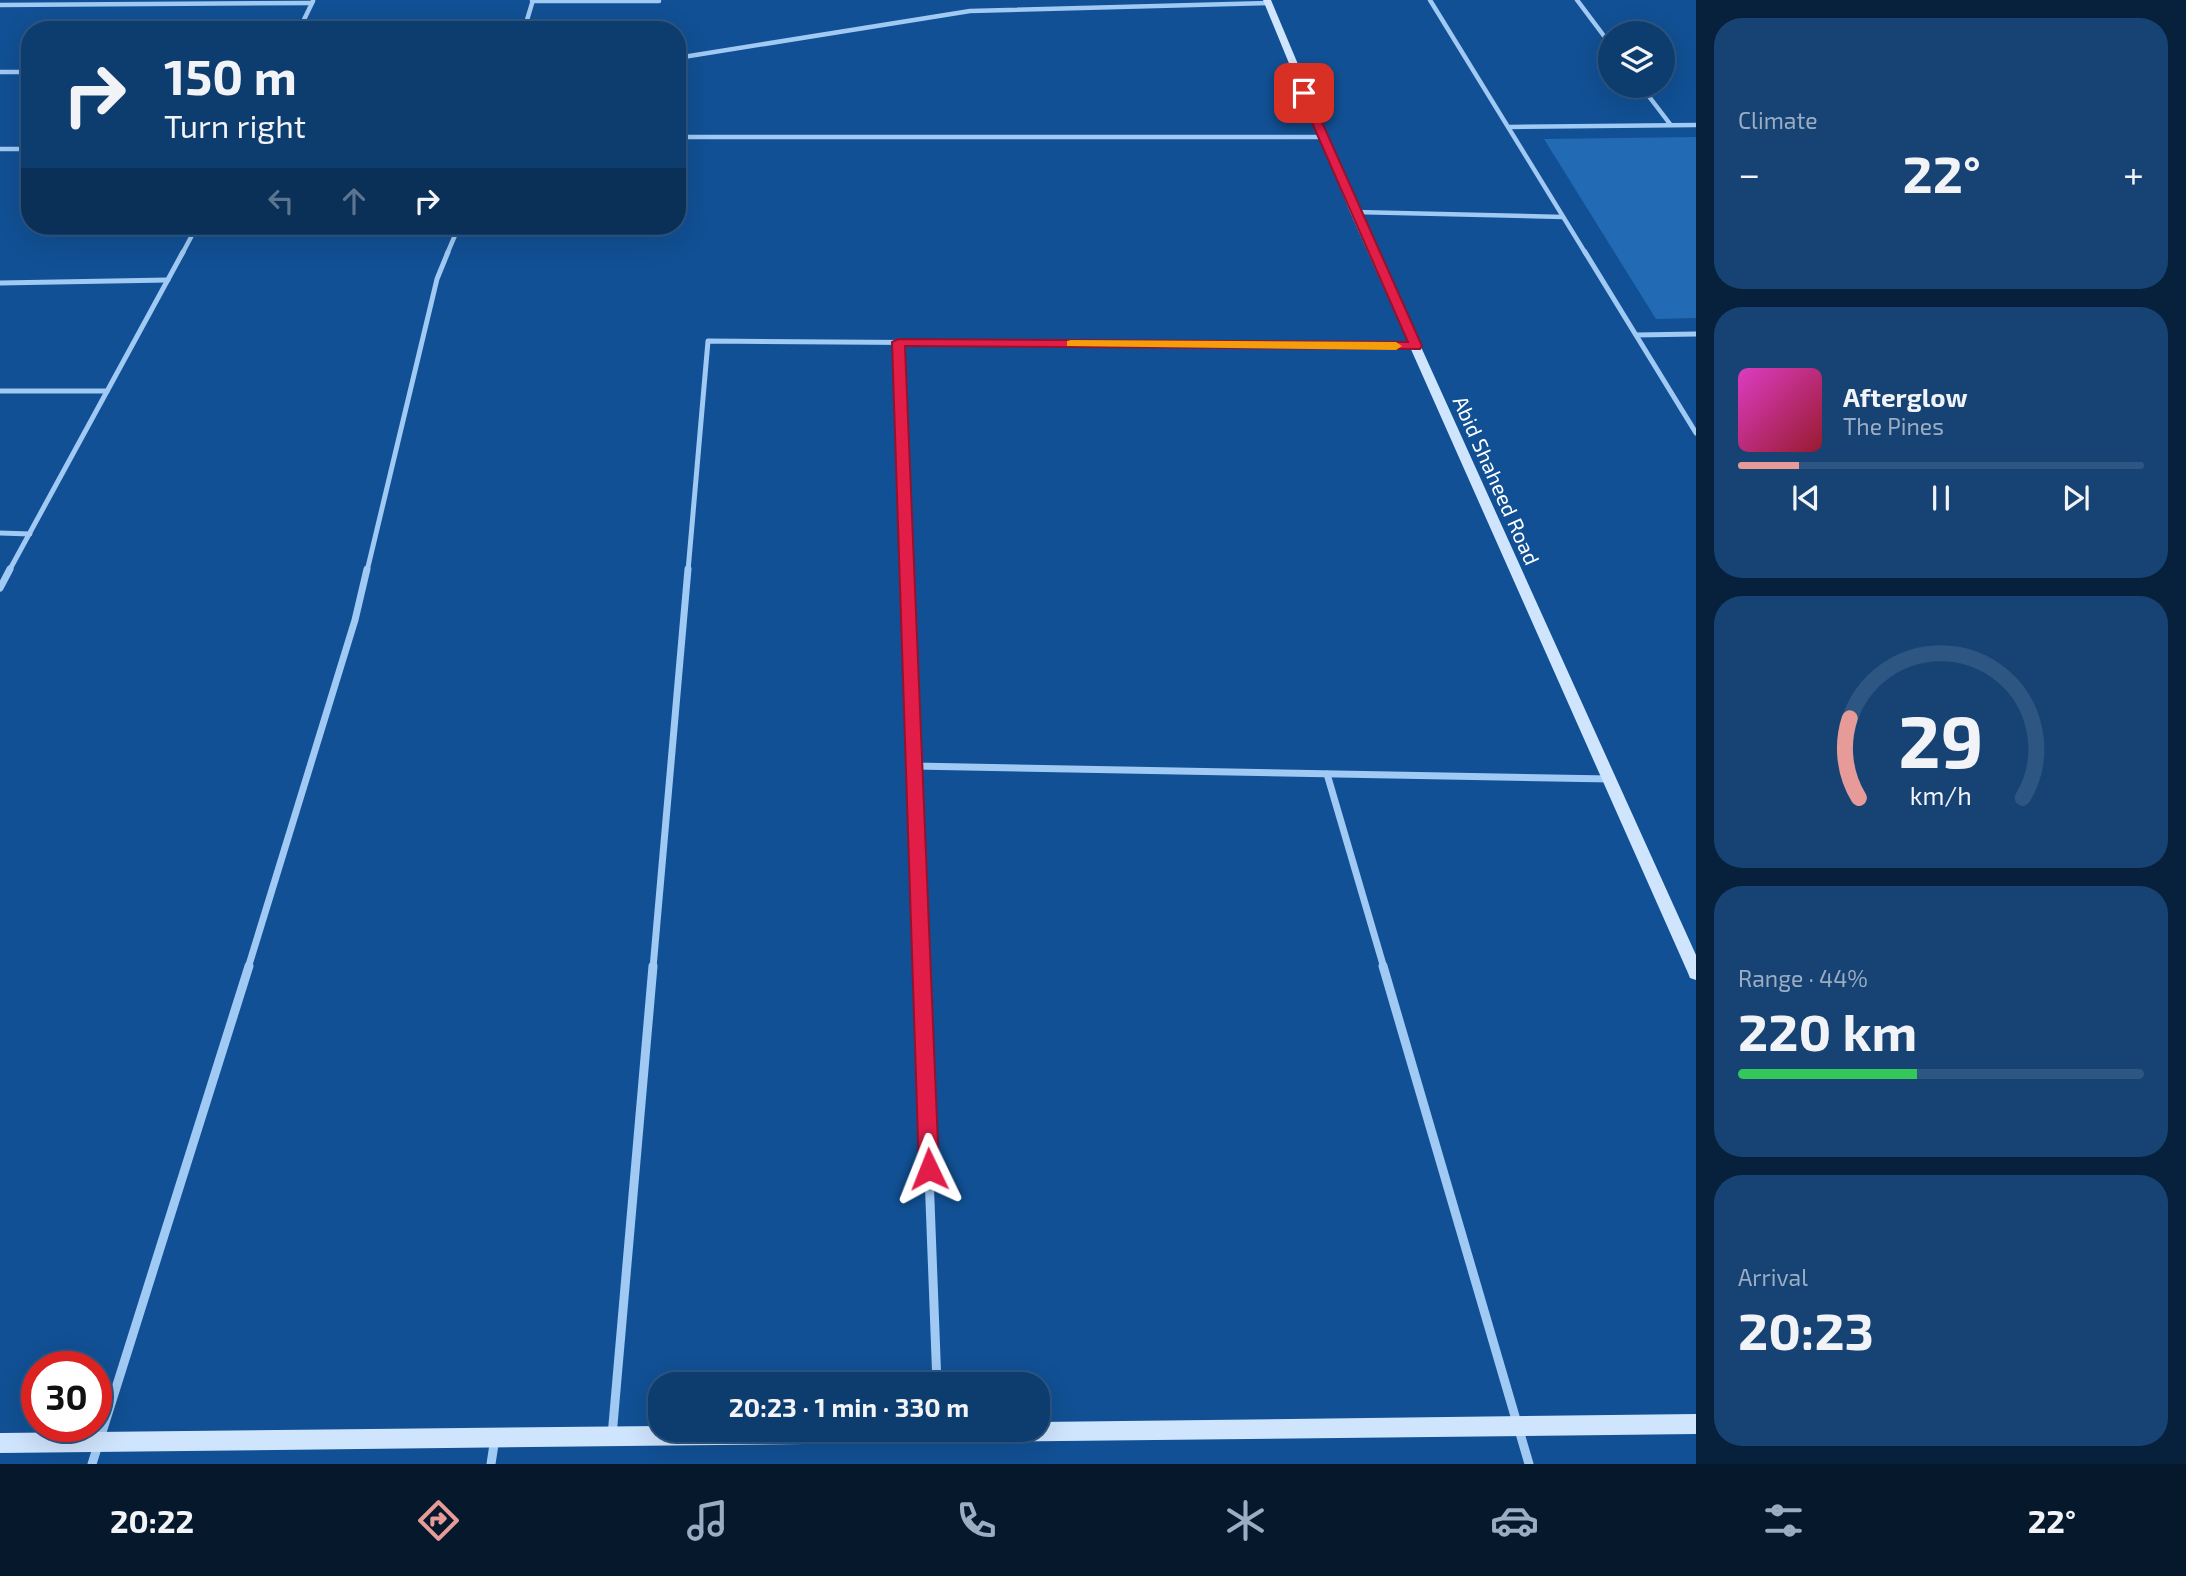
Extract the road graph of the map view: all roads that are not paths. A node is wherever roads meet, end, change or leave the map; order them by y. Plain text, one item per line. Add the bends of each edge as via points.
1 (1430, 0) edge
2 (1577, 0) edge
3 (533, 1) edge
4 (659, 1) edge
5 (313, 2) edge
6 (1268, 2) edge
7 (0, 5) edge
8 (304, 21) edge
9 (527, 21) edge
10 (1598, 28) edge
11 (686, 57) edge
12 (0, 72) edge
13 (21, 72) edge
14 (1650, 98) edge
15 (1670, 124) junction
16 (1696, 125) edge
17 (1509, 128) junction
18 (686, 137) edge
19 (1322, 137) junction
20 (0, 149) edge
21 (21, 149) edge
22 (1355, 212) junction
23 (1563, 216) junction
24 (192, 235) edge
25 (455, 235) edge
26 (167, 280) junction
27 (0, 283) edge
28 (1696, 334) edge
29 (1636, 335) junction
30 (898, 342) junction
31 (1416, 346) junction
32 (0, 391) edge
33 (107, 391) junction
34 (1696, 433) edge
35 (0, 533) edge
36 (30, 534) junction
37 (0, 588) edge
38 (914, 766) junction
39 (1327, 774) junction
40 (1611, 779) junction
41 (1696, 973) edge
42 (937, 1372) edge
43 (112, 1398) edge
44 (1696, 1424) edge
45 (1519, 1426) junction
46 (1050, 1430) edge
47 (648, 1436) edge
48 (612, 1437) junction
49 (495, 1438) junction
50 (98, 1442) joint
51 (112, 1442) edge
52 (0, 1443) edge
53 (92, 1464) edge
54 (491, 1464) edge
55 (1529, 1464) edge

1 - 17 street
2 - 10 street
3 - 4 street
3 - 9 street
5 - 7 street
5 - 8 street
6 - 11 street via 970,11
6 - 19 street, Abid Shaheed Road
12 - 13 street
14 - 15 street
15 - 16 street
15 - 17 street
17 - 23 street
18 - 19 street
19 - 22 street, Abid Shaheed Road
20 - 21 street
22 - 23 street
22 - 31 street, Abid Shaheed Road
23 - 29 street
24 - 26 street
25 - 43 street via 437,279 351,633
26 - 27 street
26 - 33 street
28 - 29 street
29 - 34 street
30 - 31 street
30 - 38 street
30 - 48 street via 708,341
31 - 40 street, Abid Shaheed Road
32 - 33 street
33 - 36 street
35 - 36 street
36 - 37 street
38 - 39 street
38 - 42 street
39 - 40 street
39 - 45 street
40 - 41 street, Abid Shaheed Road
44 - 45 street
45 - 46 street
45 - 55 street
47 - 48 street
48 - 49 street
49 - 51 street
49 - 54 street
50 - 52 street
50 - 53 street

